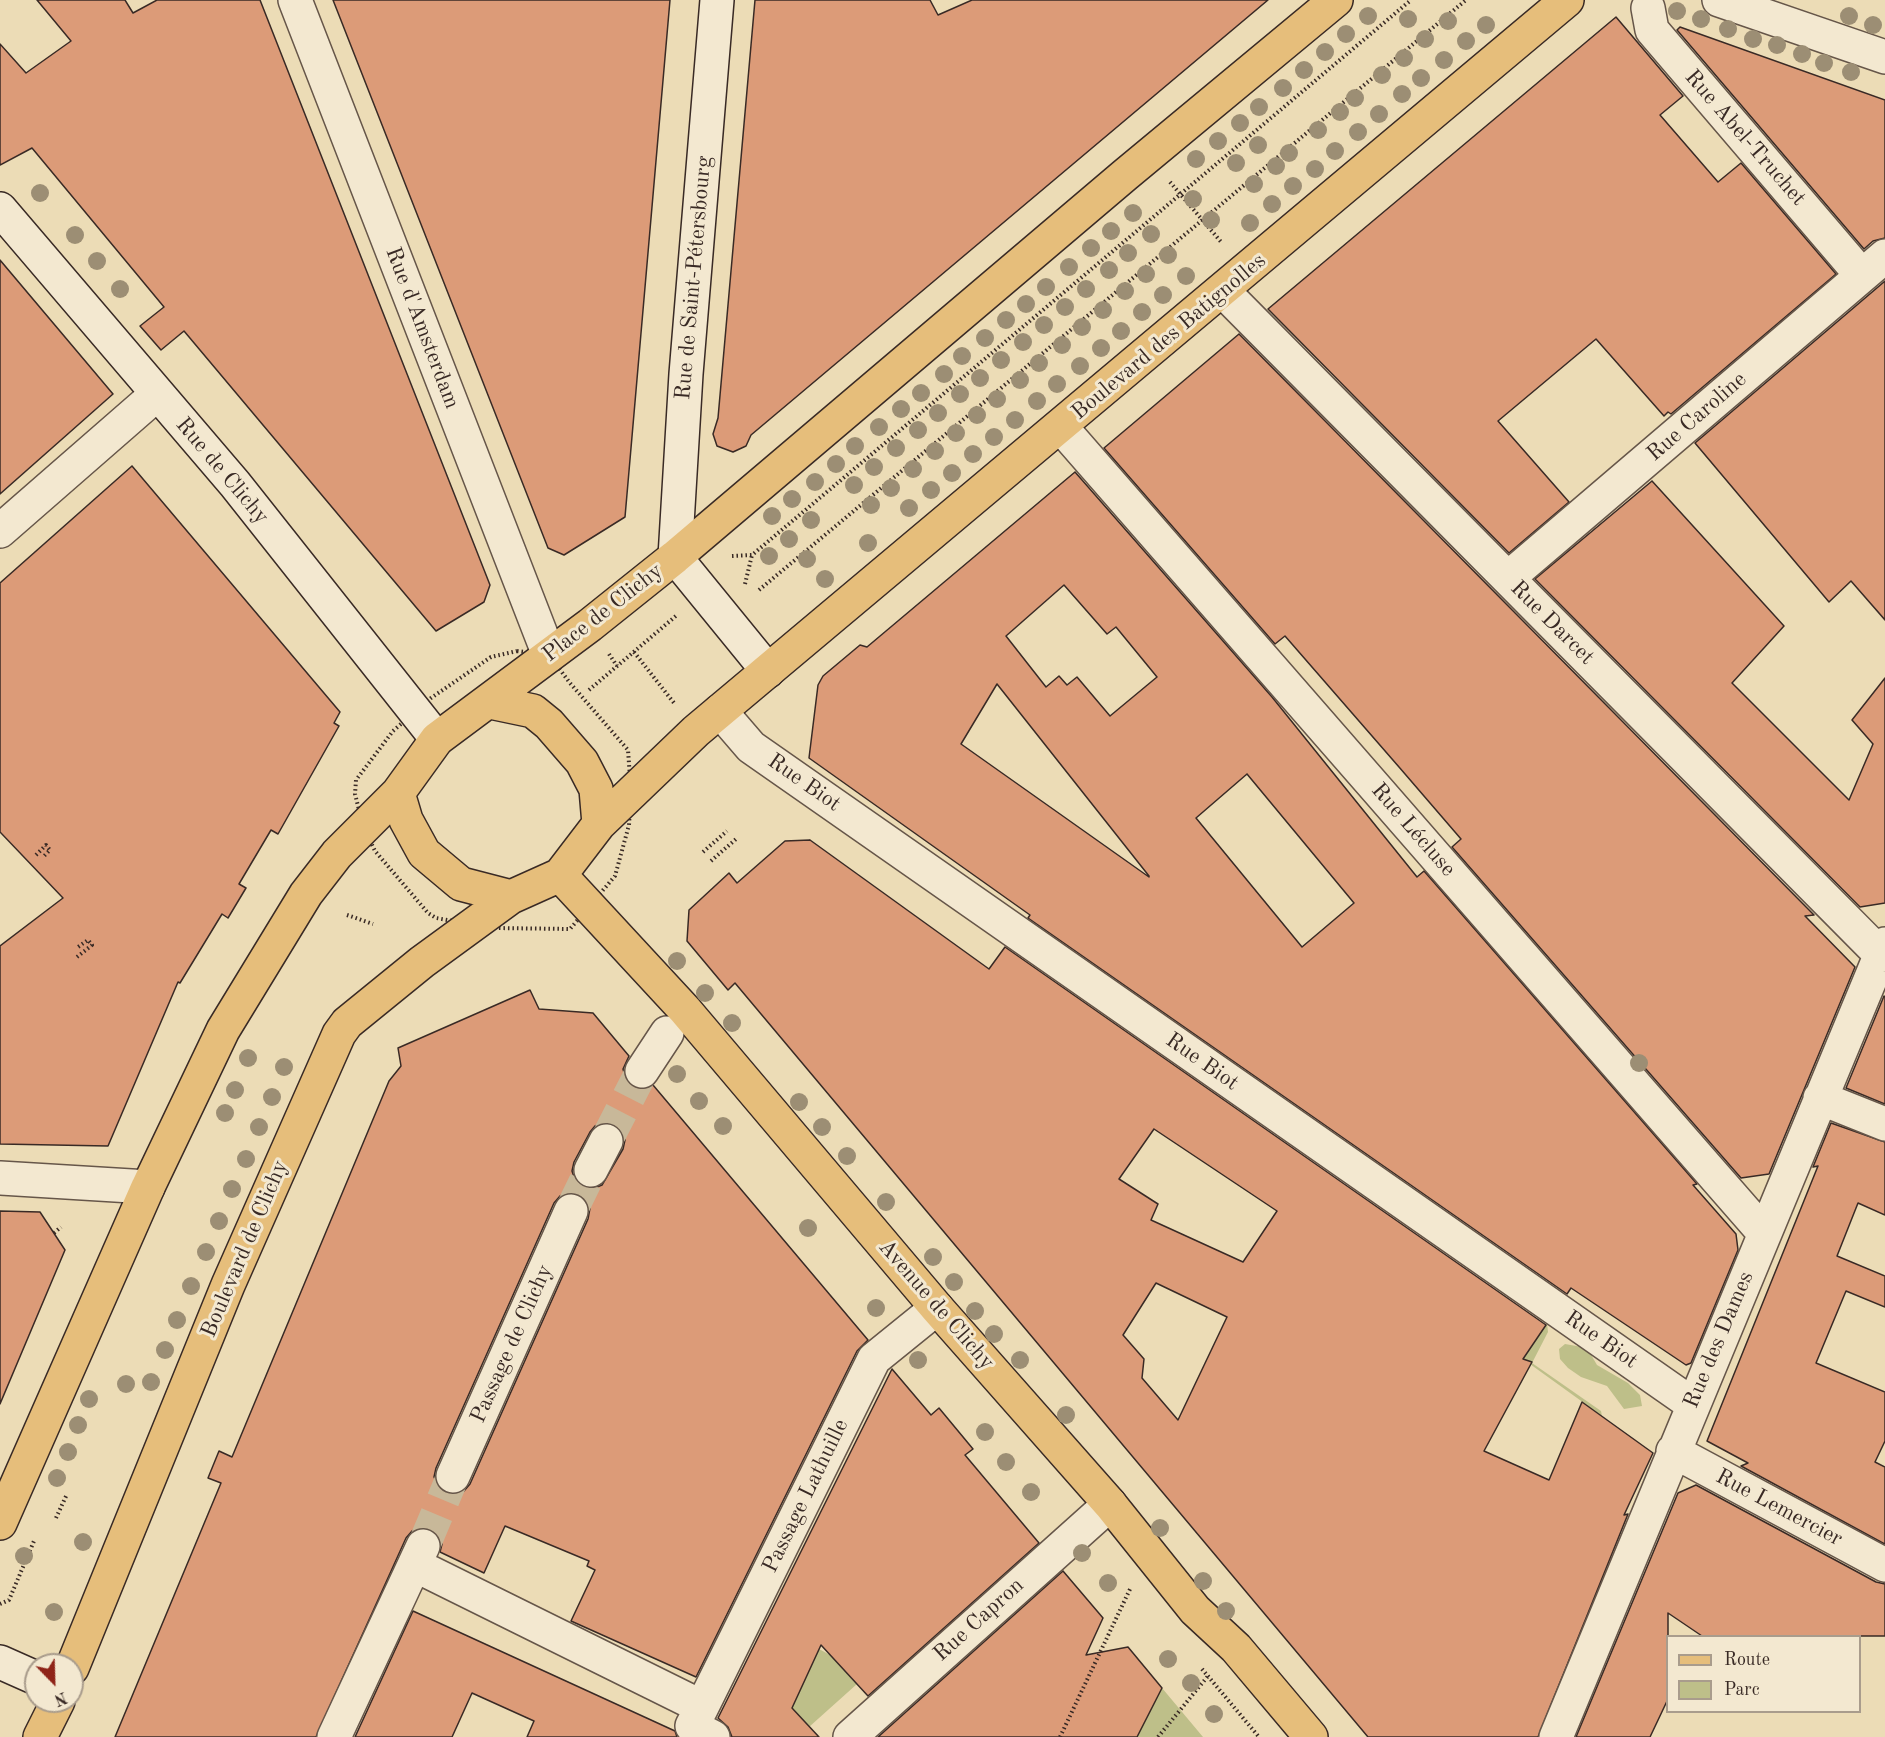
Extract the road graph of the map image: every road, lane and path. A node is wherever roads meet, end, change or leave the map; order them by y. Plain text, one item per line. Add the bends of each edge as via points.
1 (294, 0) edge
2 (717, 0) edge
3 (1336, 0) edge
4 (1411, 0) edge
5 (1466, 0) edge
6 (1567, 0) edge
7 (1719, 0) edge
8 (1648, 8) dead end
9 (1885, 57) edge
10 (1166, 177) dead end
11 (1180, 194) junction
12 (1202, 220) junction
13 (4, 221) edge
14 (1227, 249) dead end
15 (1885, 256) edge
16 (1852, 264) dead end
17 (1223, 291) junction
18 (157, 394) junction
19 (1061, 426) junction
20 (0, 531) edge
21 (752, 555) dead end
22 (675, 557) junction
23 (1508, 578) junction
24 (759, 590) dead end
25 (682, 610) dead end
26 (634, 652) junction
27 (549, 655) junction
28 (768, 671) junction
29 (570, 683) dead end
30 (589, 690) dead end
31 (490, 702) junction
32 (680, 711) dead end
33 (720, 711) junction
34 (393, 731) dead end
35 (437, 739) junction
36 (628, 750) dead end
37 (398, 793) junction
38 (355, 794) dead end
39 (599, 824) junction
40 (727, 831) dead end
41 (736, 839) dead end
42 (703, 852) dead end
43 (36, 855) dead end
44 (43, 857) dead end
45 (711, 861) dead end
46 (560, 875) junction
47 (514, 912) junction
48 (347, 915) dead end
49 (373, 924) dead end
50 (570, 929) dead end
51 (78, 947) dead end
52 (1883, 950) edge
53 (77, 957) dead end
54 (667, 1033) dead end
55 (642, 1071) tunnel mouth
56 (1820, 1098) junction
57 (1885, 1124) edge
58 (606, 1141) tunnel mouth
59 (591, 1170) tunnel mouth
60 (0, 1178) edge
61 (148, 1187) junction
62 (571, 1211) tunnel mouth
63 (61, 1227) dead end
64 (54, 1233) dead end
65 (1764, 1233) junction
66 (937, 1308) junction
67 (1692, 1404) junction
68 (1673, 1450) junction
69 (453, 1476) tunnel mouth
70 (67, 1494) dead end
71 (1110, 1504) junction
72 (56, 1518) dead end
73 (0, 1523) edge
74 (1150, 1555) junction
75 (1885, 1565) edge
76 (1236, 1648) junction
77 (78, 1653) edge
78 (0, 1662) edge
79 (24, 1673) edge
80 (702, 1707) junction
81 (52, 1713) edge
82 (40, 1737) edge
83 (334, 1737) edge
84 (713, 1737) edge
85 (850, 1737) edge
86 (1060, 1737) edge
87 (1158, 1737) edge
88 (1311, 1737) edge
89 (1556, 1737) edge

1 - 27 street, Rue d'Amsterdam
2 - 22 street, Rue de Saint-Pétersbourg
3 - 22 main road
4 - 11 path
5 - 12 path
6 - 17 main road, Boulevard des Batignolles
7 - 9 street
8 - 16 street, Rue Abel-Truchet via 1652,30
10 - 11 path
11 - 12 path
11 - 21 path
12 - 14 path
12 - 24 path
13 - 18 street, Rue de Clichy
15 - 23 street, Rue Caroline
17 - 19 main road, Boulevard des Batignolles
17 - 23 street, Rue Darcet
18 - 20 street
18 - 35 street, Rue de Clichy via 235,484
19 - 28 main road, Boulevard des Batignolles
19 - 65 street, Rue Lécluse
22 - 27 main road, Place de Clichy
22 - 28 street, Place de Clichy
23 - 52 street, Rue Darcet
25 - 26 path
26 - 30 path
26 - 32 path
27 - 31 main road, Place de Clichy
28 - 33 main road
29 - 36 path, Place de Clichy
31 - 35 main road, Place de Clichy
31 - 39 main road via 533,711 549,724 582,762 596,789
33 - 39 main road
33 - 67 street, Rue Biot via 752,747
34 - 38 path via 356,780
35 - 37 main road, Place de Clichy
37 - 47 main road via 406,820 424,853 461,884
37 - 61 main road via 350,840 306,894 223,1030
39 - 46 main road
40 - 42 path
41 - 45 path
43 - 44 path via 46,845 50,850
46 - 47 main road
46 - 66 main road, Avenue de Clichy via 685,1010
47 - 50 path
47 - 77 main road, Boulevard de Clichy via 422,962 339,1034 228,1285
48 - 49 path
51 - 53 path via 88,940 92,945
52 - 56 street, Rue des Dames
54 - 55 street
56 - 57 street
56 - 65 street, Rue des Dames
58 - 59 street
60 - 61 street
61 - 73 main road
62 - 69 street, Passage de Clichy
63 - 64 path
65 - 67 street, Rue des Dames
66 - 71 main road, Avenue de Clichy
66 - 80 street, Passage Lathuille via 874,1359
67 - 68 street, Rue des Dames
68 - 75 street, Rue Lemercier
68 - 89 street, Rue des Dames
70 - 72 path
71 - 74 main road, Avenue de Clichy
71 - 85 street, Rue Capron
74 - 76 main road, Avenue de Clichy via 1195,1610
74 - 86 path
76 - 87 path via 1179,1708
76 - 88 main road, Avenue de Clichy
78 - 79 street
80 - 83 street via 419,1555
80 - 84 street, Passage Lathuille via 692,1726
81 - 82 main road

